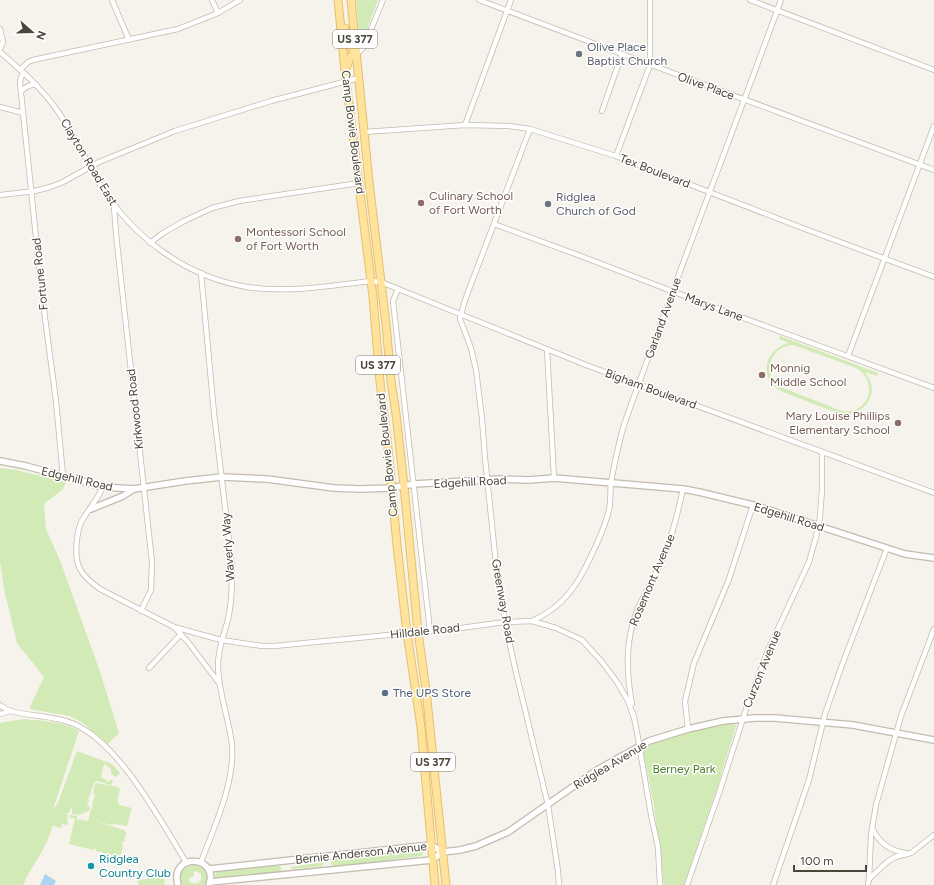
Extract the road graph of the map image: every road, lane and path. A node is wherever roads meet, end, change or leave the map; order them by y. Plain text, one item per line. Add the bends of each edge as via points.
1 (112, 0) edge
2 (212, 0) edge
3 (240, 0) edge
4 (347, 0) edge
5 (351, 0) edge
6 (383, 0) edge
7 (479, 0) edge
8 (511, 0) edge
9 (650, 0) edge
10 (750, 0) edge
11 (781, 0) edge
12 (338, 3) edge
13 (508, 10) junction
14 (778, 10) junction
15 (218, 13) junction
16 (352, 19) junction
17 (0, 29) edge
18 (129, 40) junction
19 (356, 50) junction
20 (0, 51) edge
21 (622, 54) junction
22 (650, 65) junction
23 (934, 70) edge
24 (22, 72) junction
25 (345, 72) junction
26 (359, 78) junction
27 (346, 80) junction
28 (36, 84) junction
29 (21, 91) junction
30 (744, 100) junction
31 (0, 107) edge
32 (602, 111) dead end
33 (23, 113) junction
34 (465, 126) junction
35 (934, 126) edge
36 (530, 129) junction
37 (364, 132) junction
38 (353, 134) junction
39 (616, 156) junction
40 (920, 164) junction
41 (90, 167) junction
42 (934, 170) edge
43 (369, 182) junction
44 (359, 183) junction
45 (32, 191) junction
46 (709, 192) junction
47 (0, 195) edge
48 (114, 206) junction
49 (494, 224) junction
50 (150, 243) junction
51 (885, 258) junction
52 (201, 273) junction
53 (934, 277) edge
54 (370, 281) junction
55 (381, 282) junction
56 (398, 290) junction
57 (673, 292) junction
58 (461, 315) junction
59 (547, 349) junction
60 (848, 356) junction
61 (391, 380) junction
62 (380, 382) junction
63 (639, 385) junction
64 (934, 388) edge
65 (822, 452) junction
66 (0, 462) edge
67 (63, 476) junction
68 (222, 477) junction
69 (554, 478) junction
70 (487, 480) junction
71 (414, 484) junction
72 (611, 484) junction
73 (404, 486) junction
74 (103, 487) junction
75 (144, 487) junction
76 (391, 488) junction
77 (134, 489) junction
78 (683, 489) junction
79 (934, 493) edge
80 (753, 505) junction
81 (91, 509) junction
82 (819, 525) junction
83 (887, 548) junction
84 (934, 558) edge
85 (141, 611) junction
86 (532, 621) junction
87 (505, 622) junction
88 (174, 627) junction
89 (934, 629) edge
90 (430, 631) junction
91 (418, 632) junction
92 (407, 633) junction
93 (180, 634) junction
94 (221, 640) junction
95 (149, 668) dead end
96 (219, 683) junction
97 (0, 705) edge
98 (10, 711) junction
99 (0, 714) edge
100 (633, 715) junction
101 (742, 719) junction
102 (823, 722) junction
103 (421, 727) junction
104 (688, 729) junction
105 (896, 733) junction
106 (934, 740) edge
107 (640, 746) junction
108 (432, 754) junction
109 (548, 805) junction
110 (872, 828) junction
111 (934, 835) edge
112 (431, 845) junction
113 (443, 852) junction
114 (908, 853) junction
115 (432, 860) junction
116 (186, 862) junction
117 (201, 862) junction
118 (209, 869) junction
119 (870, 879) junction
120 (210, 884) edge
121 (178, 885) edge
122 (435, 885) edge
123 (446, 885) edge
124 (559, 885) edge
125 (660, 885) edge
126 (687, 885) edge
127 (773, 885) edge
128 (868, 885) edge

1 - 18 street
2 - 15 street
3 - 15 street
4 - 16 main road
5 - 16 main road, Camp Bowie Boulevard / US 377
6 - 19 street via 364,47 360,51
7 - 13 street, Olive Place
8 - 13 street
9 - 22 street
10 - 14 street
11 - 14 street, Garland Avenue
12 - 19 main road via 344,17 348,45
12 - 25 main road, Camp Bowie Boulevard / US 377
13 - 21 street, Olive Place
13 - 34 street
14 - 23 street
14 - 30 street, Garland Avenue
15 - 18 street via 178,29
16 - 19 main road, Camp Bowie Boulevard / US 377
17 - 20 street via 3,42
18 - 24 street via 32,60
19 - 25 main road
19 - 26 main road, Camp Bowie Boulevard / US 377
20 - 24 street, Clayton Road East
21 - 22 street, Olive Place
21 - 32 street
22 - 30 street, Olive Place
22 - 39 street
24 - 28 street, Clayton Road East
24 - 29 street, Fortune Road
25 - 27 main road, Camp Bowie Boulevard / US 377
26 - 27 street
26 - 37 main road, Camp Bowie Boulevard / US 377
27 - 38 main road, Camp Bowie Boulevard / US 377
27 - 41 street via 175,131
28 - 29 street
28 - 41 street, Clayton Road East via 59,112
29 - 33 street, Fortune Road
30 - 40 street, Olive Place
30 - 46 street, Garland Avenue
31 - 33 street
33 - 45 street, Fortune Road
34 - 36 street, Tex Boulevard via 509,126
34 - 37 street, Tex Boulevard
35 - 40 street
36 - 39 street, Tex Boulevard
36 - 49 street
37 - 38 main road
37 - 43 main road, Camp Bowie Boulevard / US 377
38 - 44 main road, Camp Bowie Boulevard / US 377
39 - 46 street, Tex Boulevard
40 - 42 street, Olive Place
40 - 51 street
41 - 45 street via 61,183
41 - 48 street, Clayton Road East
43 - 44 main road
43 - 55 main road, Camp Bowie Boulevard / US 377
44 - 50 street via 268,196 212,208 184,221
44 - 54 main road, Camp Bowie Boulevard / US 377
45 - 47 street
45 - 67 street, Fortune Road
46 - 51 street, Tex Boulevard
46 - 57 street, Garland Avenue
48 - 50 street, Clayton Road East
48 - 75 street, Kirkwood Road
49 - 57 street, Marys Lane
49 - 58 street
50 - 52 street, Clayton Road East via 177,262
51 - 53 street, Tex Boulevard
51 - 60 street
52 - 54 street, Clayton Road East via 247,286 276,288
52 - 68 street, Waverly Way
54 - 55 street, Bigham Boulevard
54 - 62 main road, Camp Bowie Boulevard / US 377
55 - 56 street, Bigham Boulevard
55 - 61 main road, Camp Bowie Boulevard / US 377
56 - 58 street, Bigham Boulevard
56 - 71 street via 393,302
57 - 60 street, Marys Lane
57 - 63 street, Garland Avenue
58 - 59 street, Bigham Boulevard
58 - 70 street, Greenway Road via 460,319 476,370
59 - 63 street, Bigham Boulevard
59 - 69 street
60 - 64 street, Marys Lane
61 - 62 main road
61 - 73 main road, Camp Bowie Boulevard / US 377
62 - 76 main road, Camp Bowie Boulevard / US 377
63 - 65 street, Bigham Boulevard
63 - 72 street, Garland Avenue via 622,431
65 - 79 street, Bigham Boulevard
65 - 82 street, Curzon Avenue
66 - 67 street, Edgehill Road
67 - 74 street, Edgehill Road
68 - 75 street, Edgehill Road
68 - 76 street, Edgehill Road via 267,479 334,488
68 - 94 street, Waverly Way via 232,582 228,623
69 - 70 street, Edgehill Road
69 - 72 street, Edgehill Road
70 - 71 street, Edgehill Road
70 - 87 street, Greenway Road
71 - 73 street, Edgehill Road
71 - 90 street
72 - 78 street, Edgehill Road
72 - 86 street, Garland Avenue via 609,509 584,570 570,592 556,607
73 - 76 street, Edgehill Road
73 - 91 main road, Camp Bowie Boulevard / US 377
74 - 77 street, Edgehill Road
74 - 81 street, Hilldale Road
75 - 77 street, Edgehill Road
75 - 85 street, Kirkwood Road via 152,577 151,590
76 - 92 main road, Camp Bowie Boulevard / US 377
77 - 81 street
78 - 80 street, Edgehill Road
78 - 100 street, Rosemont Avenue via 664,556 639,607 630,634 626,664
80 - 82 street, Edgehill Road
80 - 104 street via 728,579 694,663 685,702
81 - 85 street, Hilldale Road via 82,519 78,532 75,553 79,568 90,582 100,589
82 - 83 street, Edgehill Road
82 - 101 street, Curzon Avenue via 809,562 769,648
83 - 84 street, Edgehill Road via 905,554
83 - 102 street
85 - 88 street, Hilldale Road
86 - 87 street, Hilldale Road
86 - 100 street, Hilldale Road via 582,640 617,682
87 - 90 street, Hilldale Road
87 - 109 street, Greenway Road
88 - 93 street, Hilldale Road
88 - 94 street, Hilldale Road
89 - 105 street
90 - 91 street, Hilldale Road
91 - 92 street, Hilldale Road
91 - 108 main road, Camp Bowie Boulevard / US 377
92 - 94 street, Hilldale Road via 274,646
92 - 103 main road, Camp Bowie Boulevard / US 377
93 - 95 street
93 - 96 street, Hilldale Road
94 - 96 street, Waverly Way
96 - 117 street, Waverly Way via 232,747 230,768 220,812
97 - 98 street
98 - 99 street
98 - 116 street via 61,719 88,732 101,742 148,801
100 - 107 street, Rosemont Avenue
101 - 102 street, Ridglea Avenue via 775,718
101 - 104 street, Ridglea Avenue
101 - 126 street, Curzon Avenue
102 - 105 street, Ridglea Avenue
102 - 127 street via 809,780
103 - 108 main road via 426,752
103 - 112 main road, Camp Bowie Boulevard / US 377
104 - 107 street, Ridglea Avenue
105 - 106 street, Ridglea Avenue
105 - 110 street
107 - 109 street, Ridglea Avenue via 597,770
107 - 125 street, Rosemont Avenue via 658,847
108 - 113 main road, Camp Bowie Boulevard / US 377
109 - 113 street, Ridglea Avenue via 502,835 476,846
109 - 124 street, Greenway Road
110 - 114 street via 890,849
110 - 119 street
111 - 114 street
112 - 113 street, Bernie Anderson Avenue
112 - 115 main road, Camp Bowie Boulevard / US 377
112 - 118 street, Bernie Anderson Avenue
113 - 115 street, Bernie Anderson Avenue
113 - 123 main road, Camp Bowie Boulevard / US 377
114 - 119 street via 887,862
115 - 120 street, Bernie Anderson Avenue
115 - 122 main road, Camp Bowie Boulevard / US 377
116 - 117 street
116 - 121 street via 177,873
117 - 118 street
118 - 120 street
119 - 128 street

